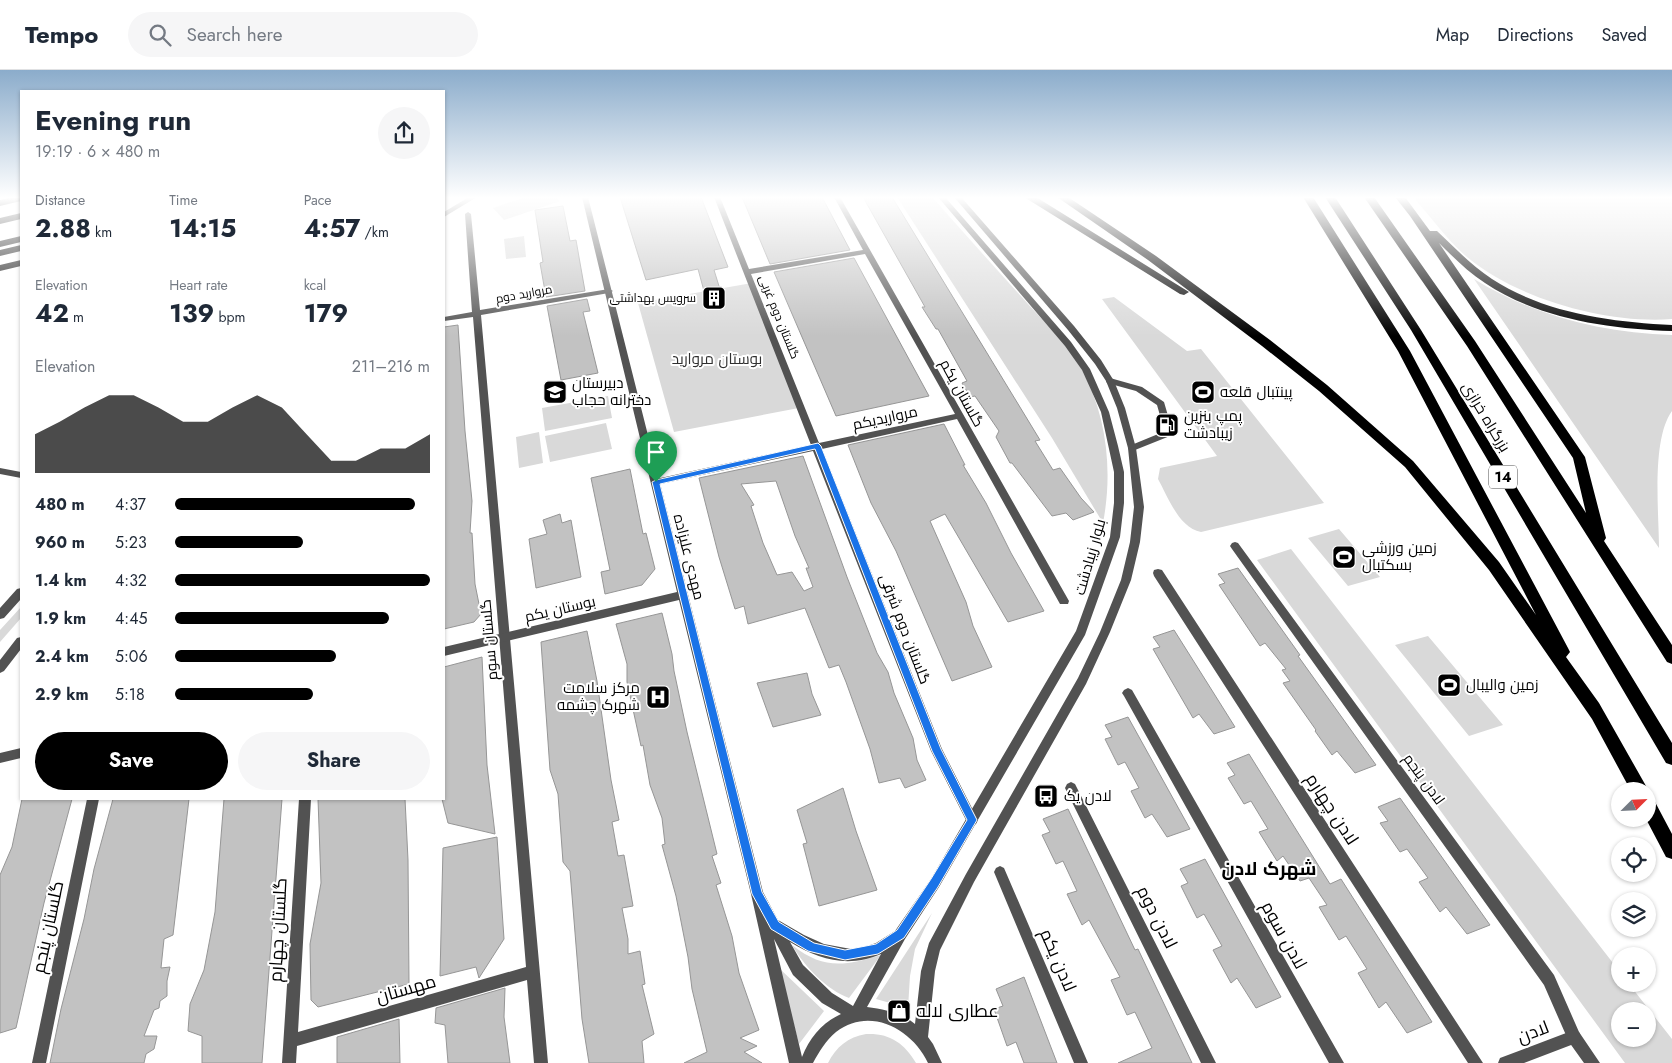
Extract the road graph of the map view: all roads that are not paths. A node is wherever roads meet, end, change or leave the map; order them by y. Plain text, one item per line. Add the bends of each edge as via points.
1 (470, 243) edge
2 (596, 243) edge
3 (736, 243) edge
4 (863, 243) edge
5 (981, 243) edge
6 (997, 243) edge
7 (1104, 243) edge
8 (1130, 243) edge
9 (1337, 243) edge
10 (1360, 243) edge
11 (1401, 243) edge
12 (1434, 243) edge
13 (1445, 243) edge
14 (20, 248) edge
15 (867, 251) junction
16 (0, 253) edge
17 (20, 262) edge
18 (0, 268) edge
19 (747, 272) junction
20 (608, 291) junction
21 (476, 314) junction
22 (445, 319) edge
23 (1672, 328) edge
24 (1266, 343) junction
25 (1110, 381) junction
26 (959, 416) junction
27 (818, 446) junction
28 (1132, 448) junction
29 (0, 470) edge
30 (20, 475) edge
31 (656, 482) junction
32 (1235, 546) dead end
33 (1602, 549) junction
34 (1158, 573) dead end
35 (20, 593) edge
36 (684, 595) junction
37 (1064, 601) dead end
38 (0, 615) edge
39 (504, 638) junction
40 (20, 642) edge
41 (445, 652) edge
42 (1672, 658) edge
43 (0, 668) edge
44 (1128, 693) dead end
45 (1598, 715) junction
46 (20, 753) edge
47 (0, 758) edge
48 (1672, 758) edge
49 (1635, 782) edge
50 (1071, 788) dead end
51 (93, 800) edge
52 (305, 800) edge
53 (972, 820) junction
54 (1656, 821) edge
55 (1672, 851) edge
56 (1000, 872) dead end
57 (757, 894) junction
58 (775, 925) junction
59 (900, 934) junction
60 (532, 972) junction
61 (855, 1015) junction
62 (1574, 1037) junction
63 (921, 1038) junction
64 (290, 1041) junction
65 (39, 1063) edge
66 (289, 1063) edge
67 (541, 1063) edge
68 (796, 1063) edge
69 (806, 1063) edge
70 (935, 1063) edge
71 (1081, 1063) edge
72 (1209, 1063) edge
73 (1337, 1063) edge
74 (1476, 1063) edge
75 (1505, 1063) edge
76 (1593, 1063) edge

1 - 21 street, گلستان سوم
2 - 20 street, مهدی علیزاده
3 - 19 street, گلستان دوم غربی
4 - 15 street, گلستان یکم
5 - 53 street, بلوار زیبادشت via 1086,369 1105,412 1118,472 1119,504 1115,537 1085,623
6 - 25 street via 1072,328
7 - 24 highway
8 - 24 highway
9 - 45 highway via 1404,351
10 - 48 highway, بزرگراه خرازی / 14 via 1416,330
11 - 33 highway, بزرگراه خرازی via 1471,344
12 - 33 highway via 1579,457
13 - 23 highway via 1498,287 1541,306 1610,323
14 - 16 main road
15 - 19 street
15 - 26 street, گلستان یکم
17 - 18 main road
19 - 27 street, گلستان دوم غربی
20 - 21 street, مروارید دوم
20 - 31 street, مهدی علیزاده
21 - 22 street, مروارید دوم
21 - 39 street, گلستان سوم
24 - 45 highway via 1324,388 1409,464 1494,566
25 - 28 street
25 - 28 street via 1139,389 1161,404 1166,434
26 - 27 street, مرواریدیکم
26 - 37 street, گلستان یکم
27 - 31 street, مرواریدیکم
27 - 53 street, گلستان دوم شرقی via 937,751
28 - 63 street via 1139,507 1126,580 1082,681 934,948 928,971
29 - 30 street
31 - 36 street, مهدی علیزاده
32 - 62 street, لادن پنجم via 1549,980
33 - 42 highway, بزرگراه خرازی
34 - 74 street, لادن چهارم
35 - 38 street
36 - 39 street, بوستان یکم
36 - 57 street, مهدی علیزاده
39 - 41 street, بوستان یکم
39 - 60 street, گلستان سوم
40 - 43 street
44 - 73 street, لادن سوم
45 - 49 highway
46 - 47 street
50 - 72 street, لادن دوم
51 - 65 street, گلستان پنجم
52 - 64 street, گلستان چهارم
53 - 59 street, بلوار زیبادشت
54 - 55 highway
56 - 71 street, لادن یکم
57 - 58 street
57 - 68 street, مهدی علیزاده
58 - 59 street via 812,948 845,955 878,949
58 - 61 street via 798,970 827,998
59 - 61 street, بلوار زیبادشت
60 - 64 street, مهستان
60 - 67 street, گلستان سوم
61 - 63 street via 873,1013 890,1017
61 - 69 street via 835,1024 818,1040
62 - 75 street, لادن
62 - 76 street, لادن پنجم
63 - 70 street
64 - 66 street, گلستان چهارم

